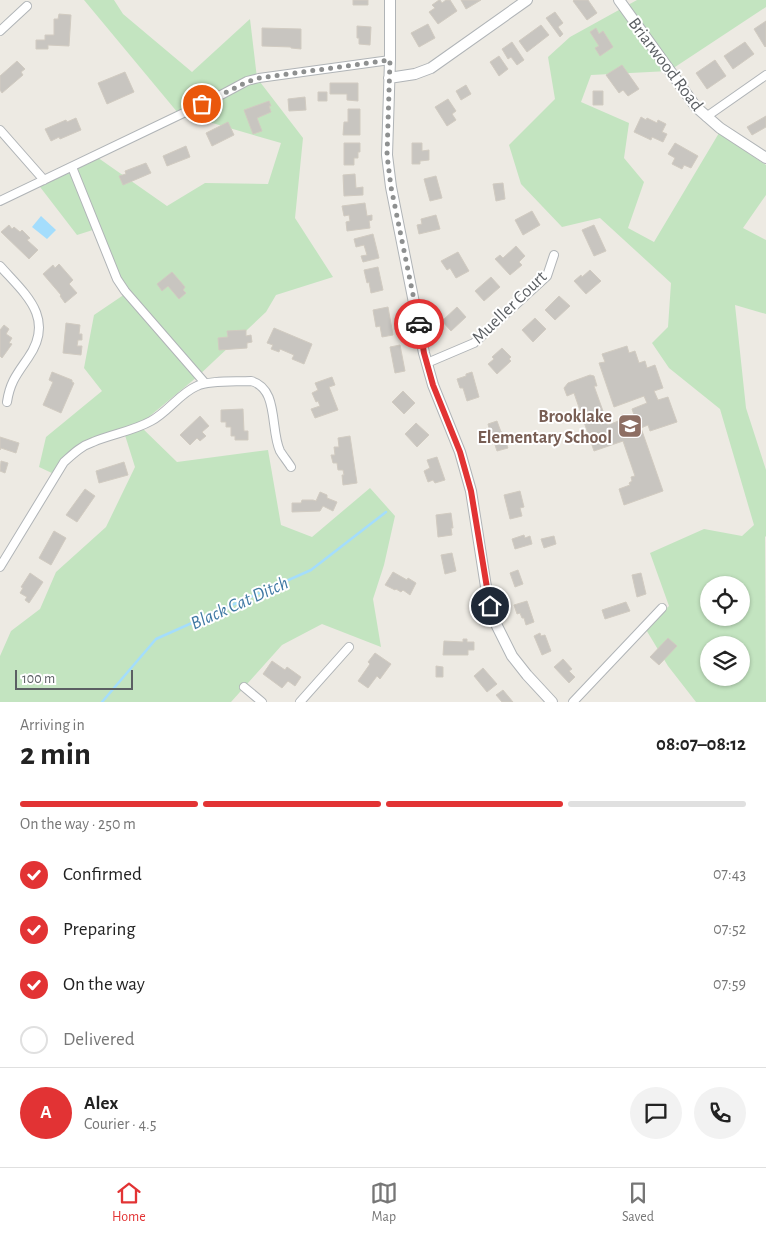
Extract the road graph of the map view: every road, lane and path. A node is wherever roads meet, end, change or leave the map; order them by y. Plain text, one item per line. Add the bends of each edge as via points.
1 (390, 0) edge
2 (527, 0) edge
3 (619, 0) edge
4 (27, 6) dead end
5 (0, 31) edge
6 (390, 60) junction
7 (766, 76) edge
8 (390, 78) junction
9 (706, 117) junction
10 (0, 130) edge
11 (766, 158) edge
12 (72, 167) junction
13 (44, 180) junction
14 (0, 201) edge
15 (554, 255) dead end
16 (0, 266) edge
17 (427, 363) junction
18 (205, 383) junction
19 (7, 402) dead end
20 (292, 467) dead end
21 (0, 567) edge
22 (662, 608) dead end
23 (349, 647) dead end
24 (244, 687) dead end
25 (262, 702) edge
26 (300, 702) edge
27 (552, 702) edge
28 (573, 702) edge

1 - 6 street
2 - 8 street via 431,68
3 - 9 street, Briarwood Road
4 - 5 street
6 - 8 street
6 - 12 street via 247,82
7 - 9 street
8 - 17 street via 388,167
9 - 11 street, Briarwood Road
10 - 13 street
12 - 13 street
12 - 18 street via 117,279
13 - 14 street
15 - 17 street, Mueller Court via 547,276 474,343
16 - 19 street via 31,301 39,328 36,345 12,382
17 - 27 street via 465,468 493,616 512,656
18 - 20 street via 251,381 262,386 268,395 280,450
18 - 21 street via 190,390 152,421 92,442 72,454
22 - 28 street
23 - 26 street
24 - 25 street

